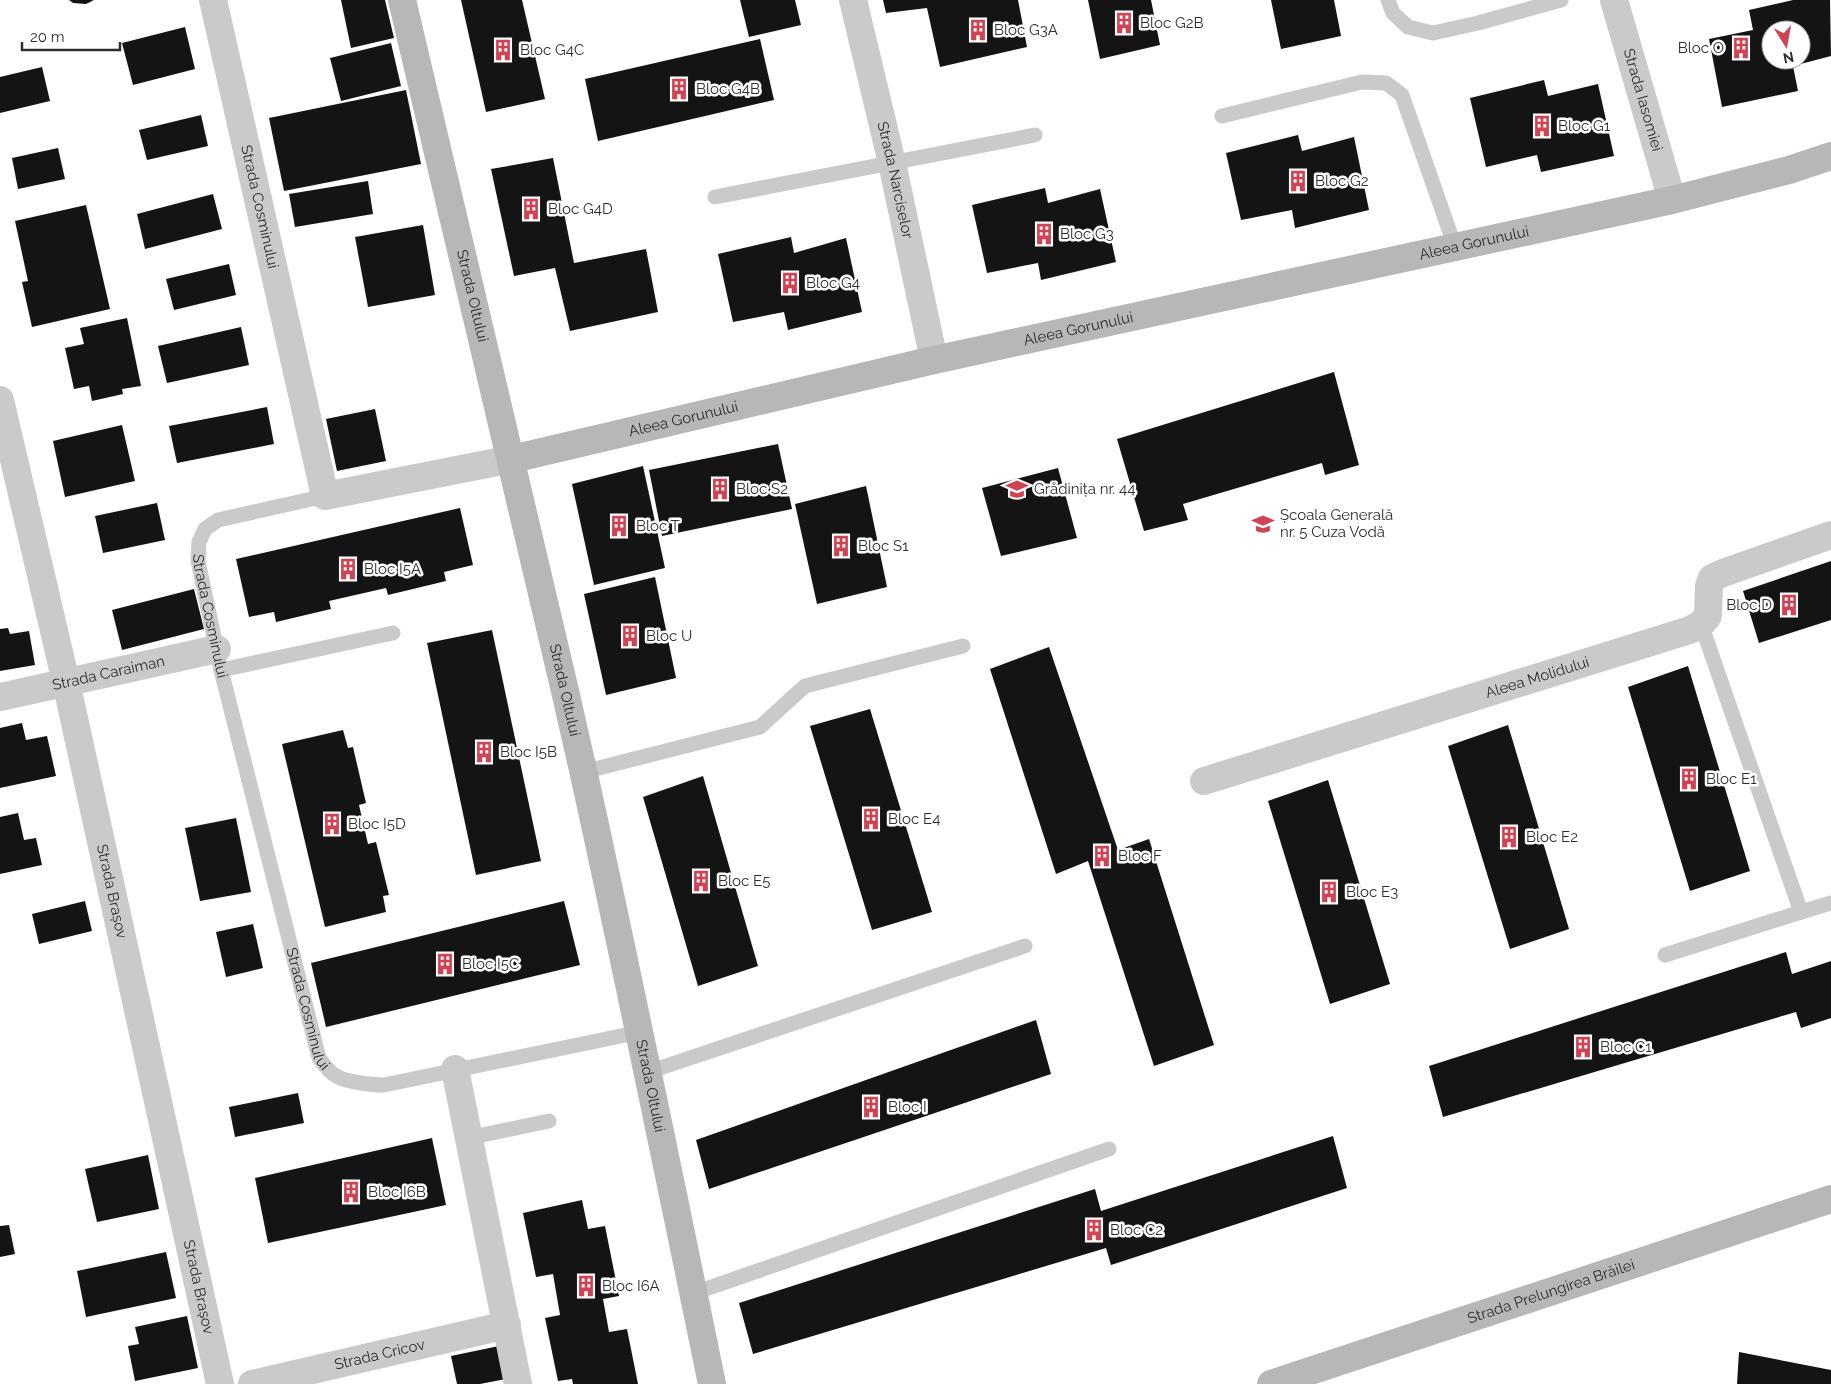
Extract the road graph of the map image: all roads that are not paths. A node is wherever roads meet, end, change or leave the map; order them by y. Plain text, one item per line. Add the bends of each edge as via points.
1 (213, 0) edge
2 (402, 0) edge
3 (854, 0) edge
4 (1388, 0) edge
5 (1561, 0) edge
6 (1614, 0) edge
7 (1222, 116) dead end
8 (1035, 136) dead end
9 (1831, 156) edge
10 (892, 163) junction
11 (714, 197) dead end
12 (1672, 200) junction
13 (1456, 247) junction
14 (934, 360) junction
15 (0, 400) edge
16 (512, 459) junction
17 (324, 496) junction
18 (1831, 535) edge
19 (1701, 624) junction
20 (393, 634) dead end
21 (963, 646) dead end
22 (219, 659) junction
23 (66, 682) junction
24 (0, 696) edge
25 (583, 772) junction
26 (1204, 781) dead end
27 (1831, 903) edge
28 (1801, 912) junction
29 (1024, 946) dead end
30 (1665, 955) dead end
31 (640, 1032) junction
32 (455, 1069) junction
33 (648, 1072) junction
34 (549, 1121) dead end
35 (468, 1138) junction
36 (1109, 1150) dead end
37 (1831, 1199) edge
38 (694, 1293) junction
39 (506, 1325) junction
40 (220, 1384) edge
41 (252, 1384) edge
42 (518, 1384) edge
43 (712, 1384) edge
44 (1271, 1384) edge

1 - 17 street, Strada Cosminului
2 - 16 street, Strada Oltului
3 - 10 street, Strada Narciselor
4 - 5 lane via 1392,13 1408,27 1433,33
6 - 12 street, Strada Iasomiei
7 - 13 lane via 1362,82 1386,83 1402,95
8 - 10 lane
9 - 12 street, Aleea Gorunului
10 - 11 lane
10 - 14 street, Strada Narciselor
12 - 13 street, Aleea Gorunului
13 - 14 street, Aleea Gorunului
14 - 16 street, Aleea Gorunului
15 - 23 street, Strada Brașov
16 - 17 street, Aleea Gorunului
16 - 25 street, Strada Oltului
17 - 22 lane, Strada Cosminului via 218,520 204,529 199,542 198,561
18 - 19 street via 1712,578 1708,616
19 - 26 street, Aleea Molidului
19 - 28 lane
20 - 22 lane
21 - 25 lane via 805,686 760,727
22 - 23 street, Strada Caraiman
22 - 32 lane, Strada Cosminului via 319,1058 336,1077 371,1085
23 - 24 street, Strada Caraiman
23 - 40 street, Strada Brașov
25 - 31 street, Strada Oltului
27 - 28 lane
28 - 30 lane
29 - 33 lane
31 - 32 lane, Strada Cosminului
31 - 33 street, Strada Oltului
32 - 35 street
33 - 38 street, Strada Oltului
34 - 35 lane
35 - 39 street
36 - 38 lane
37 - 44 street, Strada Prelungirea Brăilei
38 - 43 street, Strada Oltului
39 - 41 street, Strada Cricov
39 - 42 street

